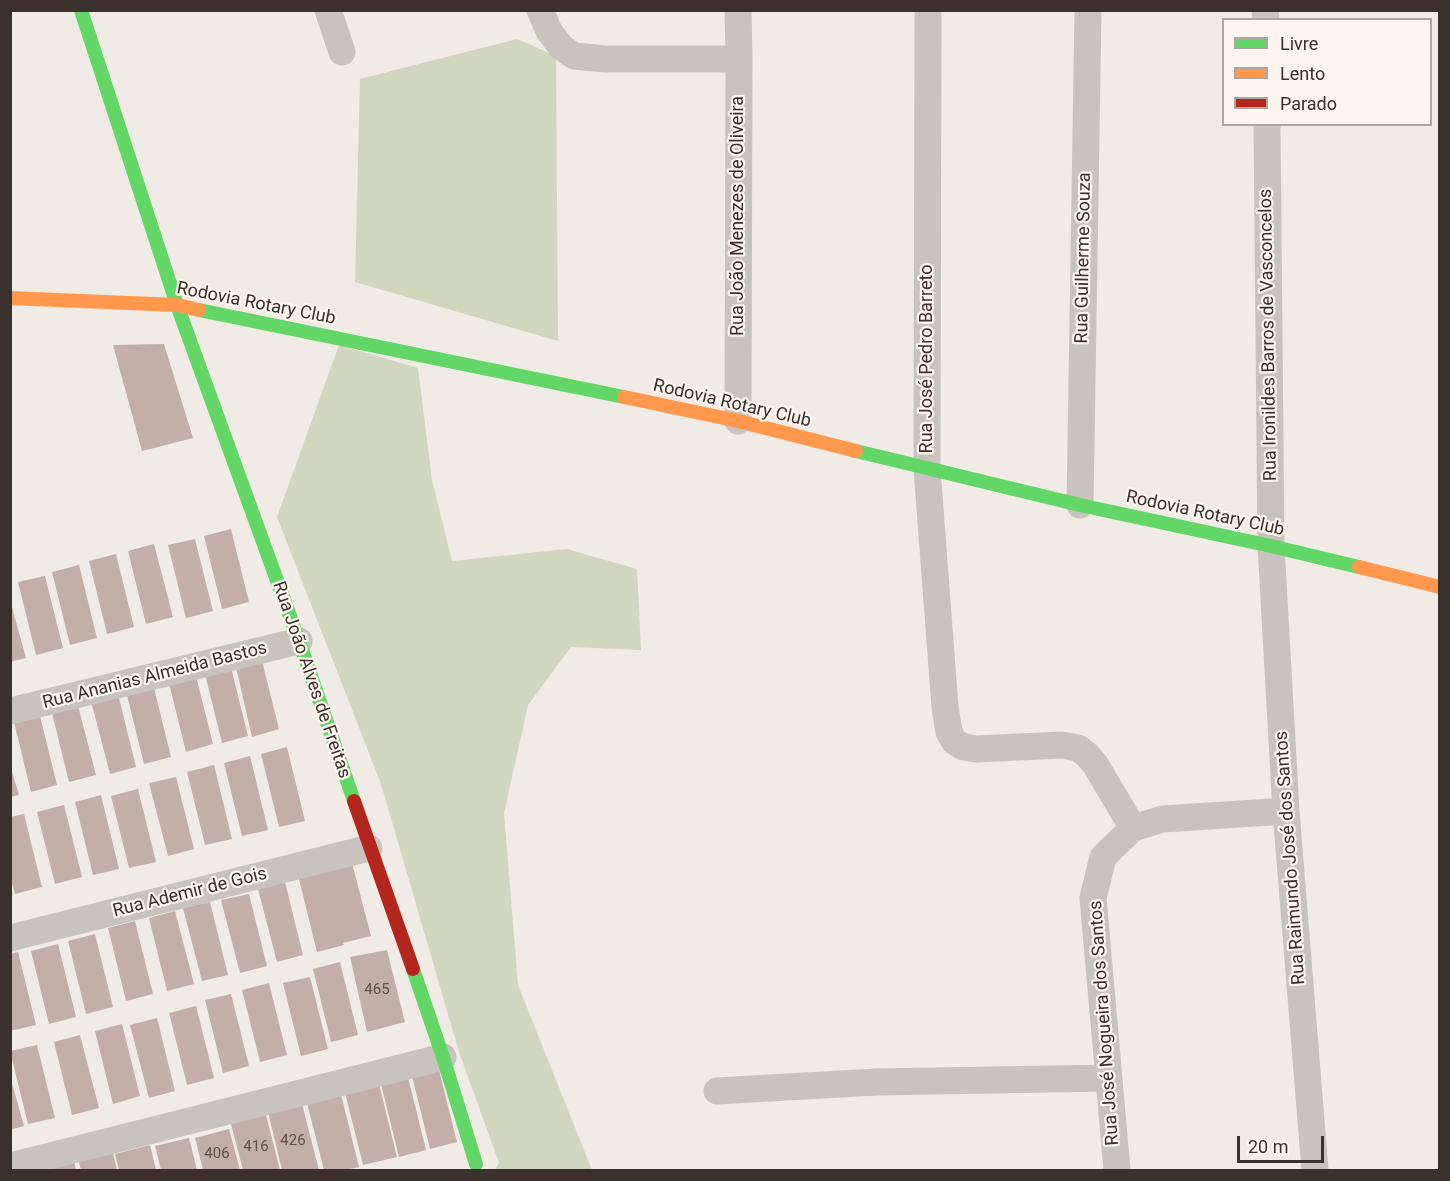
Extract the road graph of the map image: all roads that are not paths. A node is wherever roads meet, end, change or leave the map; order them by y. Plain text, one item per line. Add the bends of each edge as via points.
1 (81, 10) edge
2 (328, 10) edge
3 (540, 10) edge
4 (738, 10) edge
5 (928, 10) edge
6 (1088, 10) edge
7 (342, 52) dead end
8 (739, 59) junction
9 (1267, 126) edge
10 (10, 298) edge
11 (177, 305) junction
12 (738, 421) junction
13 (927, 469) junction
14 (1080, 505) junction
15 (1272, 546) junction
16 (1440, 587) edge
17 (299, 641) junction
18 (10, 711) edge
19 (1286, 811) junction
20 (1133, 828) junction
21 (369, 848) junction
22 (10, 938) edge
23 (443, 1057) junction
24 (1109, 1078) junction
25 (717, 1091) dead end
26 (476, 1164) dead end
27 (10, 1166) edge
28 (1117, 1170) edge
29 (1315, 1170) edge

1 - 11 main road, Rua João Alves de Freitas
2 - 7 street
3 - 8 street via 549,31 574,56
4 - 8 street, Rua João Menezes de Oliveira
5 - 13 street, Rua José Pedro Barreto
6 - 14 street, Rua Guilherme Souza
8 - 12 street, Rua João Menezes de Oliveira
9 - 15 street, Rua Ironildes Barros de Vasconcelos
10 - 11 main road, Rodovia Rotary Club
11 - 12 main road, Rodovia Rotary Club
11 - 17 main road, Rua João Alves de Freitas
12 - 13 main road, Rodovia Rotary Club
13 - 14 main road, Rodovia Rotary Club
13 - 20 street, Rua José Pedro Barreto via 945,707 954,741 976,749 1062,745 1078,748 1095,764
14 - 15 main road, Rodovia Rotary Club
15 - 16 main road, Rodovia Rotary Club
15 - 19 street, Rua Raimundo José dos Santos
17 - 18 street, Rua Ananias Almeida Bastos
17 - 21 main road, Rua João Alves de Freitas
19 - 20 street, Rua José Nogueira dos Santos via 1163,819
19 - 29 street, Rua Raimundo José dos Santos
20 - 24 street, Rua José Nogueira dos Santos via 1103,857 1093,898
21 - 22 street, Rua Ademir de Gois
21 - 23 main road, Rua João Alves de Freitas
23 - 26 main road, Rua João Alves de Freitas
23 - 27 street
24 - 25 street via 876,1082
24 - 28 street, Rua José Nogueira dos Santos

